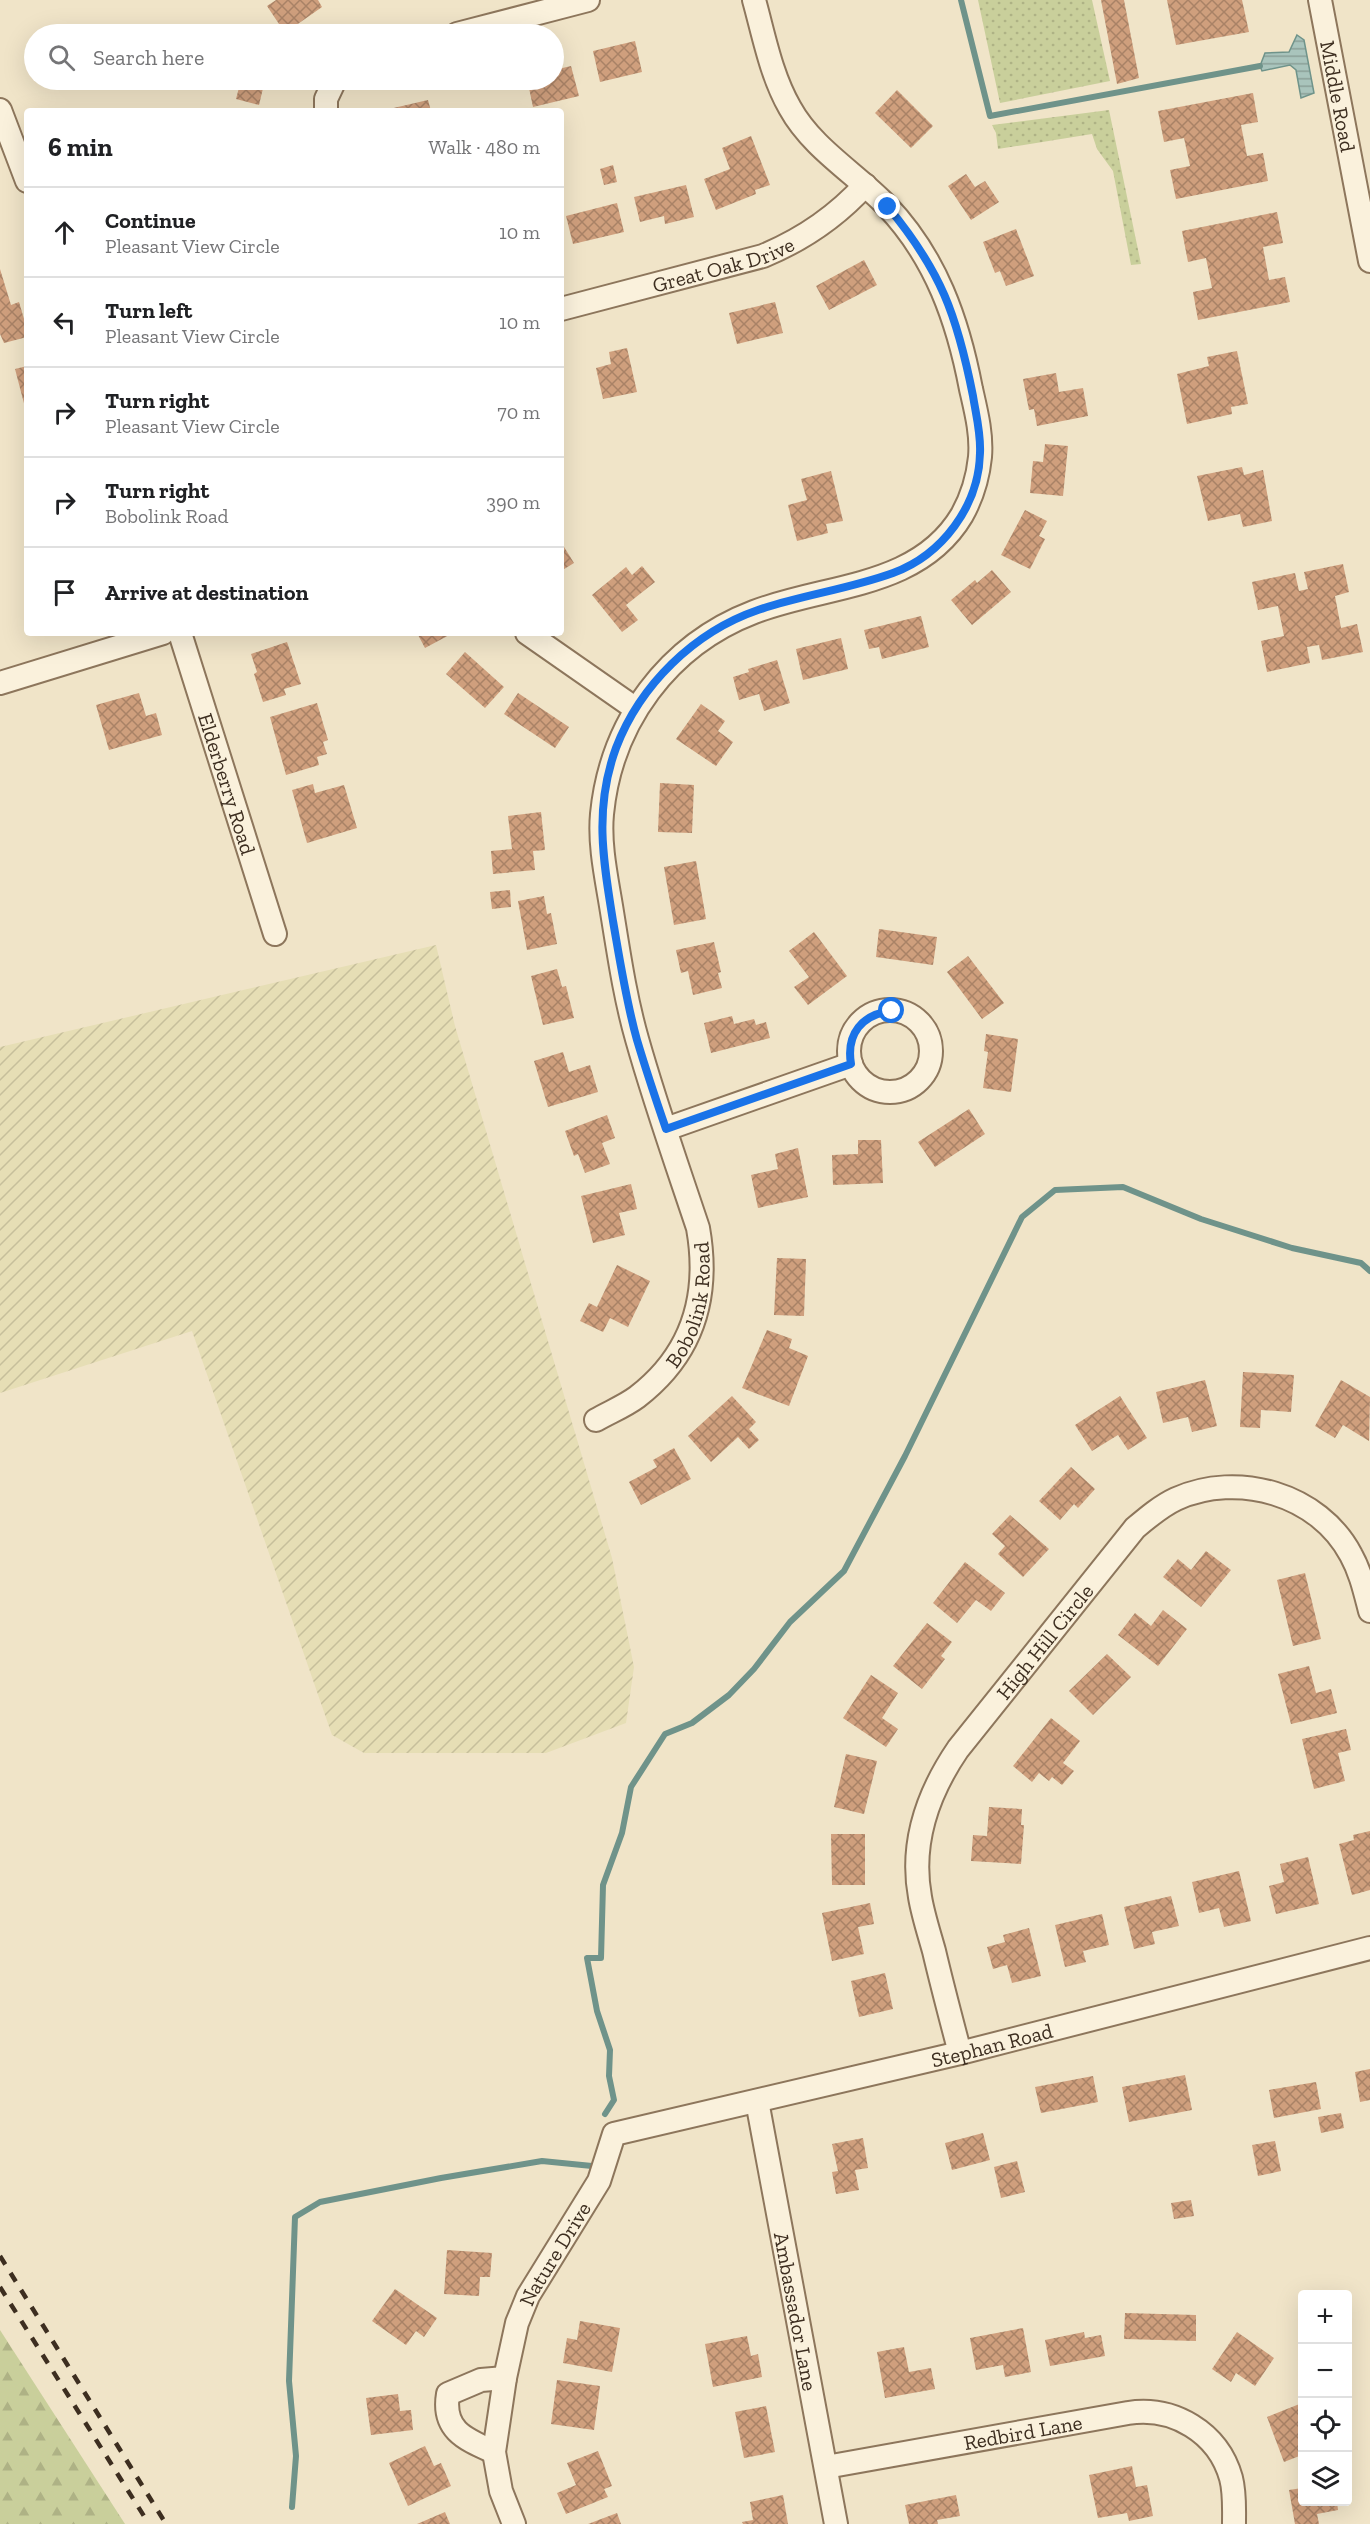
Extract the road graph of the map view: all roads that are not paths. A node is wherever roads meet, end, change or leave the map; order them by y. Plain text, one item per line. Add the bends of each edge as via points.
1 (588, 0) edge
2 (754, 0) edge
3 (1320, 0) edge
4 (496, 24) edge
5 (330, 90) edge
6 (326, 108) edge
7 (0, 110) edge
8 (24, 173) edge
9 (865, 185) junction
10 (1367, 227) edge
11 (1370, 261) edge
12 (564, 308) edge
13 (153, 636) edge
14 (181, 636) edge
15 (531, 636) edge
16 (0, 682) edge
17 (636, 709) junction
18 (275, 934) dead end
19 (851, 1064) dead end
20 (666, 1129) junction
21 (596, 1420) dead end
22 (1370, 1611) edge
23 (1370, 1948) edge
24 (960, 2054) junction
25 (757, 2101) junction
26 (614, 2134) joint
27 (505, 2378) junction
28 (494, 2452) junction
29 (826, 2467) junction
30 (514, 2524) edge
31 (836, 2524) edge
32 (1234, 2524) edge

1 - 4 street
2 - 9 street, Bobolink Road via 775,77 791,111 809,134
3 - 10 street, Middle Road
5 - 6 street
7 - 8 street
9 - 12 street, Great Oak Drive via 823,225 790,245 763,256
9 - 17 street, Bobolink Road via 912,236 934,270 962,342 980,430 980,456 968,504 954,528 916,562 893,573 757,611 726,624 675,660
10 - 11 street, Middle Road
13 - 16 street
14 - 18 street, Elderberry Road
15 - 17 street
17 - 20 street, Bobolink Road via 617,747 607,779 601,817 602,851 623,979 637,1039
19 - 20 street
20 - 21 street, Bobolink Road via 698,1228 703,1282 698,1310 676,1357 659,1378 635,1398
22 - 24 street, High Hill Circle via 1361,1576 1336,1533 1297,1502 1274,1492 1249,1487 1199,1491 1168,1503 1135,1528 958,1749 928,1803 917,1864 920,1896
23 - 24 street, Stephan Road
24 - 25 street, Stephan Road
25 - 26 street, Stephan Road
25 - 29 street, Ambassador Lane
26 - 27 street, Nature Drive via 599,2181 528,2296 517,2323
27 - 28 street, Nature Drive
27 - 28 street via 481,2380 448,2394 450,2424 460,2434
28 - 30 street, Nature Drive via 501,2491
29 - 31 street, Ambassador Lane
29 - 32 street, Redbird Lane via 1137,2411 1158,2412 1196,2428 1223,2459 1231,2478

